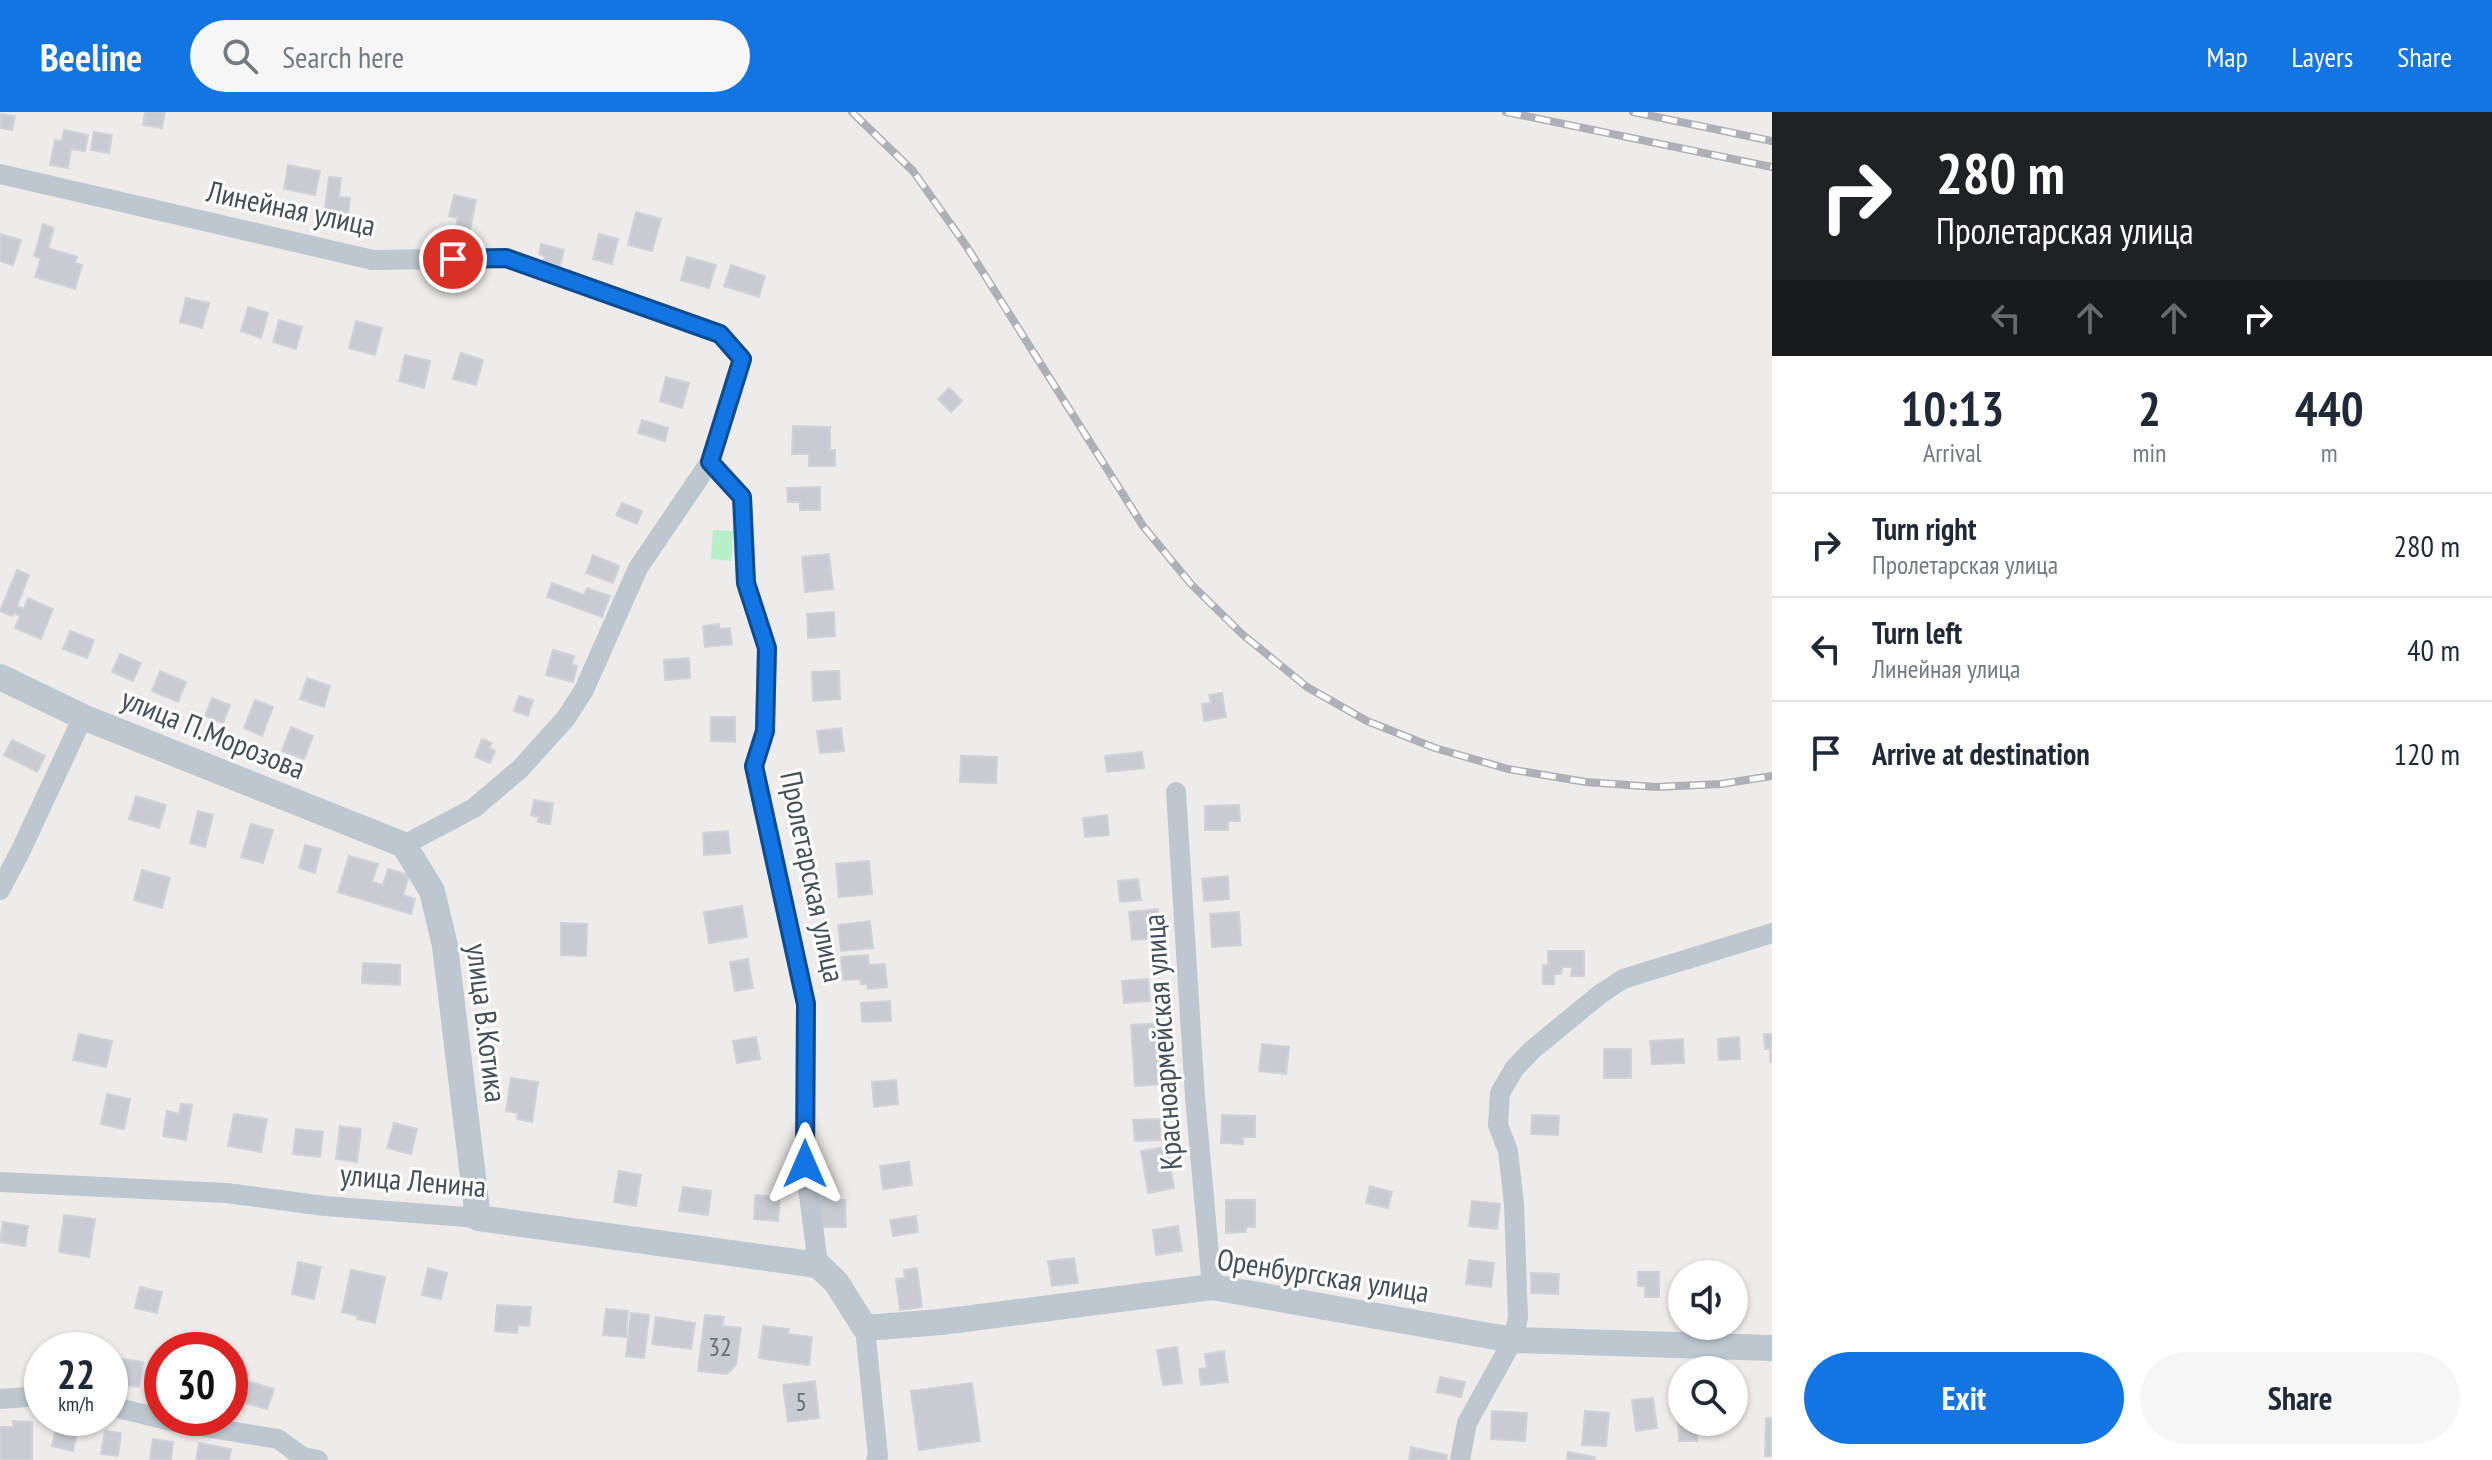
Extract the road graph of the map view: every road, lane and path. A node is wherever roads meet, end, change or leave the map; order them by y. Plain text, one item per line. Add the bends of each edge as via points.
1 (0, 174) edge
2 (710, 462) junction
3 (0, 677) edge
4 (83, 717) junction
5 (1176, 792) dead end
6 (404, 845) junction
7 (0, 890) edge
8 (1772, 933) edge
9 (0, 1182) edge
10 (478, 1218) junction
11 (818, 1265) junction
12 (1212, 1287) junction
13 (865, 1328) junction
14 (1513, 1340) junction
15 (1772, 1348) edge
16 (24, 1397) edge
17 (0, 1399) edge
18 (128, 1410) edge
19 (318, 1460) edge
20 (876, 1460) edge
21 (1460, 1460) edge

1 - 2 street, Линейная улица via 373,260 506,258 720,334 742,359
2 - 6 street via 638,568 584,690 566,718 520,769 474,808
2 - 11 street, Пролетарская улица via 742,497 746,583 767,648 765,731 754,766 806,1004 805,1164
3 - 4 street, улица П.Морозова
4 - 6 street, улица П.Морозова
4 - 7 street
5 - 12 street, Красноармейская улица
6 - 10 street, улица В.Котика via 432,891 445,946
8 - 14 street via 1623,979 1514,1069 1500,1093 1498,1125 1508,1151 1514,1204 1518,1317
9 - 10 street, улица Ленина via 226,1193
10 - 11 street, улица Ленина
11 - 13 street via 836,1282
12 - 13 street, Оренбургская улица
12 - 14 street, Оренбургская улица
13 - 20 street
14 - 15 street, Оренбургская улица
14 - 21 street via 1467,1423
16 - 17 street
18 - 19 street via 278,1439 303,1457

